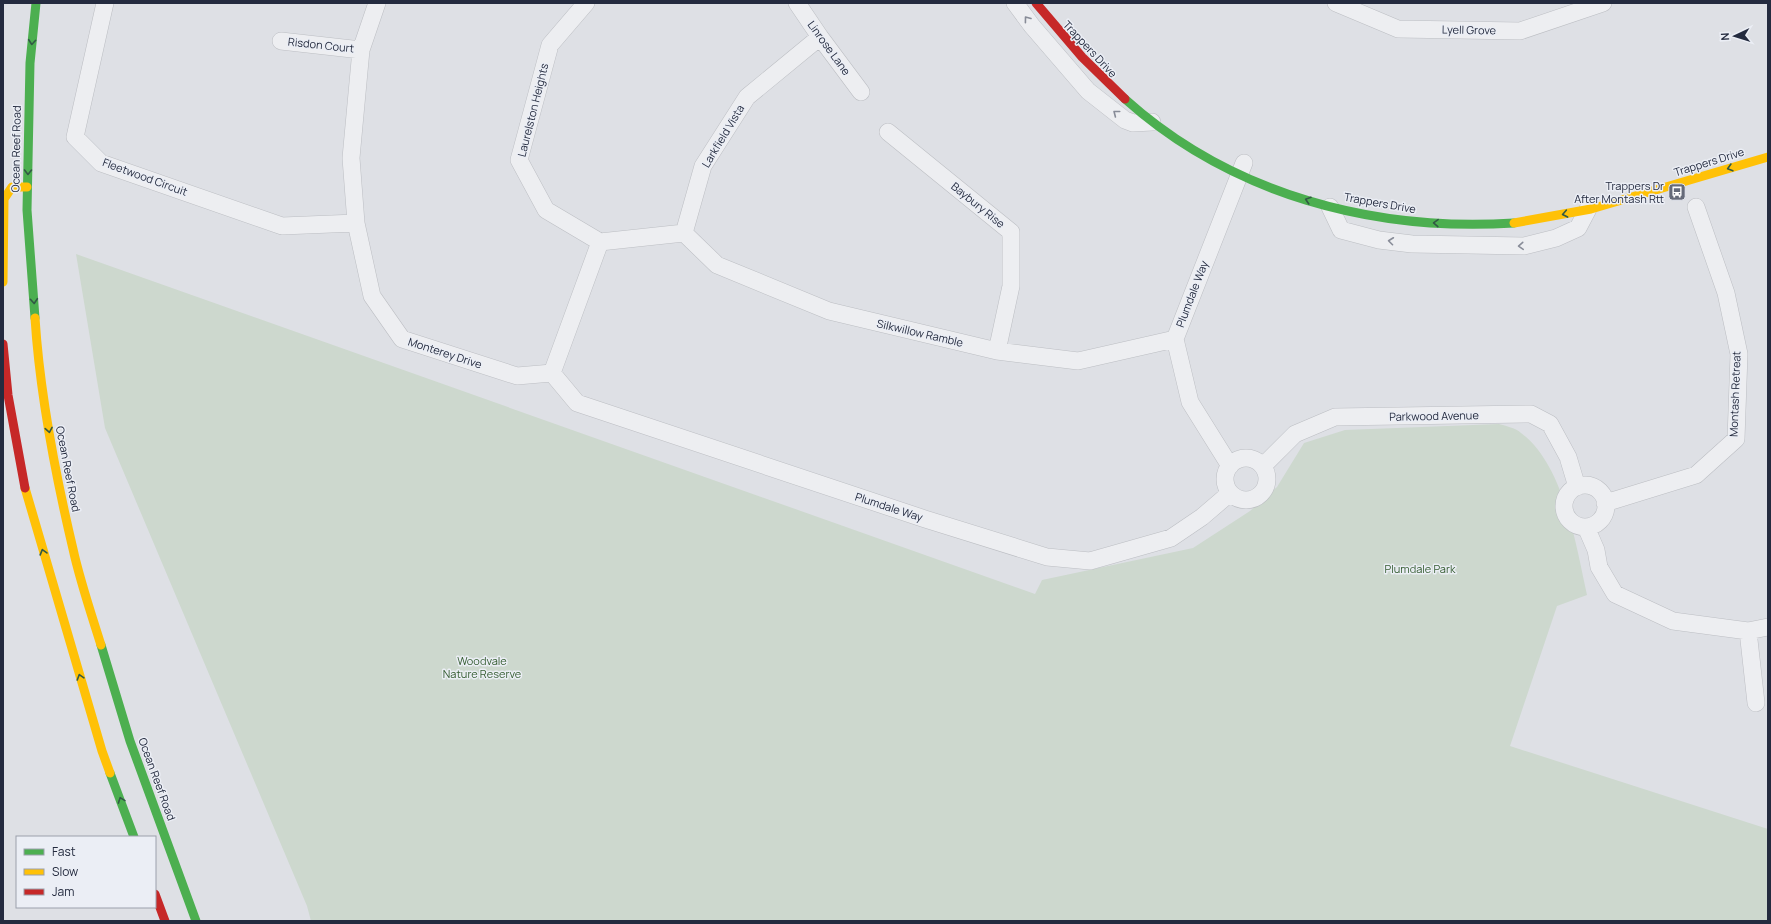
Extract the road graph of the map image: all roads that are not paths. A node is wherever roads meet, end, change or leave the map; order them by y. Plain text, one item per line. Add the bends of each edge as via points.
1 (36, 3) edge
2 (105, 3) edge
3 (377, 3) edge
4 (586, 3) edge
5 (797, 3) edge
6 (1015, 3) edge
7 (1036, 3) edge
8 (1336, 3) edge
9 (1603, 3) edge
10 (1052, 6) dead end
11 (27, 10) dead end
12 (1059, 16) dead end
13 (33, 25) junction
14 (820, 36) junction
15 (281, 41) dead end
16 (361, 50) junction
17 (861, 92) dead end
18 (1152, 122) junction
19 (888, 132) dead end
20 (1768, 157) edge
21 (1243, 166) junction
22 (27, 187) junction
23 (1330, 207) junction
24 (1696, 207) dead end
25 (1588, 210) junction
26 (356, 223) junction
27 (684, 233) junction
28 (600, 242) junction
29 (3, 282) edge
30 (1175, 338) junction
31 (3, 344) edge
32 (997, 351) junction
33 (552, 373) junction
34 (1230, 466) junction
35 (1263, 466) junction
36 (1577, 487) junction
37 (1230, 493) junction
38 (1605, 503) junction
39 (1586, 527) junction
40 (1768, 627) edge
41 (1748, 631) junction
42 (1756, 703) dead end
43 (134, 836) edge
44 (156, 897) edge
45 (164, 921) edge
46 (196, 921) edge

1 - 13 main road, Ocean Reef Road
2 - 26 street, Fleetwood Circuit via 75,137 101,163 282,226
3 - 16 street, Monterey Drive
4 - 28 street, Laurelston Heights via 550,45 519,160 546,210
5 - 14 street, Linrose Lane
18 -> 6 street via 1133,123 1125,120 1088,90
7 - 18 main road, Trappers Drive via 1076,51
8 - 9 street, Lyell Grove via 1398,29 1520,31
10 - 12 main road, Trappers Drive
11 - 13 main road
13 -> 22 main road, Ocean Reef Road
14 - 17 street, Linrose Lane
14 - 27 street, Larkfield Vista via 747,97 703,166
15 - 16 street, Risdon Court
16 - 26 street, Monterey Drive via 352,158
18 - 21 main road, Trappers Drive via 1176,139
19 - 32 street, Baybury Rise via 1011,232 1011,286
20 -> 25 main road, Trappers Drive
23 -> 21 main road, Trappers Drive via 1258,183
21 - 30 street, Plumdale Way
22 - 29 main road via 13,185 4,199
22 -> 46 main road, Ocean Reef Road via 38,366 72,550 130,741
25 -> 23 main road, Trappers Drive via 1530,221 1473,224 1410,223
25 -> 23 street, Trappers Drive via 1578,228 1543,241 1524,246 1456,246 1379,240 1341,230
24 - 38 street, Montash Retreat via 1726,293 1739,354 1736,439 1696,475
26 - 33 street, Monterey Drive via 372,296 402,339 516,376
27 - 28 street
27 - 32 street, Silkwillow Ramble via 717,265 828,311
28 - 33 street
30 - 32 street, Silkwillow Ramble via 1078,361
30 - 34 street, Plumdale Way via 1190,402
43 -> 31 main road via 102,751 25,487 8,395
33 - 37 street, Plumdale Way via 577,403 1047,557 1090,561 1171,538 1202,517
34 - 35 street via 1234,461 1246,458
34 - 37 street via 1224,479
35 - 36 street, Parkwood Avenue via 1296,434 1335,417 1531,414 1550,424 1568,457
35 - 37 street via 1267,480 1256,498 1242,500
36 - 38 street via 1595,488
36 - 39 street via 1567,496 1564,508 1574,524
38 - 39 street via 1603,516 1599,522
39 - 41 street via 1596,550 1599,567 1615,594 1672,622
40 - 41 street
41 - 42 street
44 - 45 main road

